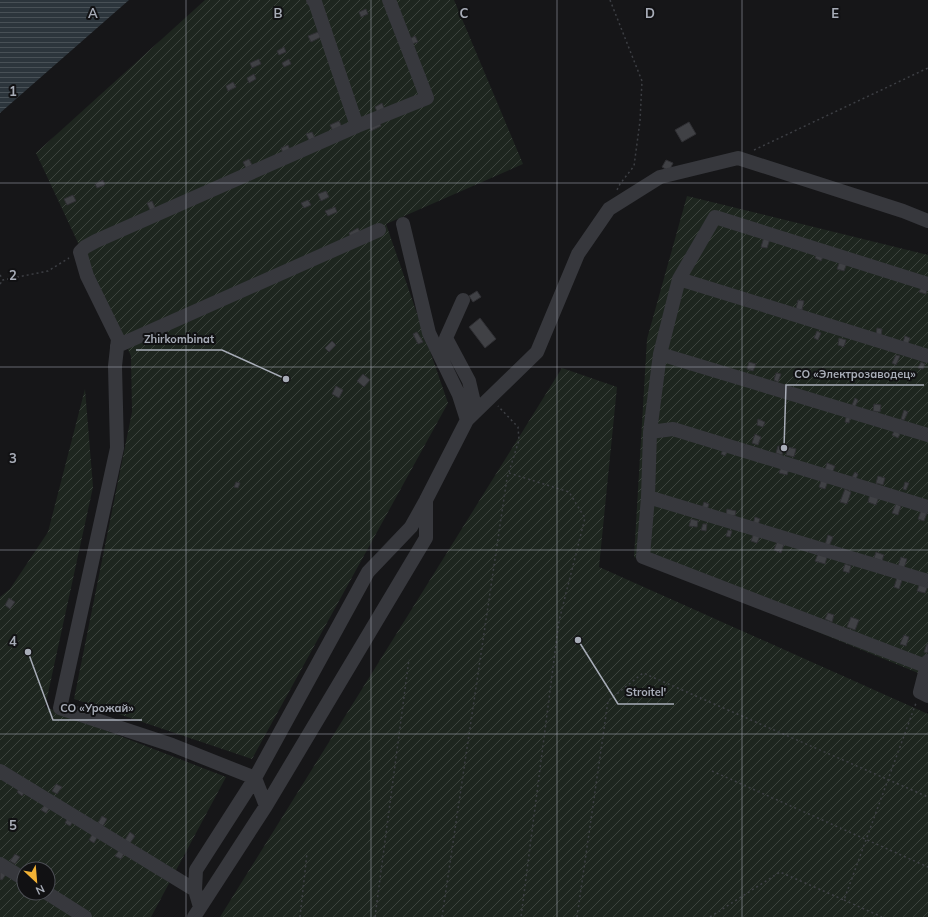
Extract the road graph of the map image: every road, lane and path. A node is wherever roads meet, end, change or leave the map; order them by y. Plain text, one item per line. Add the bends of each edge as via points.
1 (313, 0) edge
2 (389, 0) edge
3 (610, 0) edge
4 (928, 68) edge
5 (358, 126) junction
6 (738, 158) junction
7 (617, 190) dead end
8 (928, 221) edge
9 (403, 224) dead end
10 (379, 230) dead end
11 (80, 252) junction
12 (0, 275) edge
13 (679, 279) junction
14 (3, 280) junction
15 (0, 284) edge
16 (928, 284) edge
17 (463, 300) dead end
18 (117, 346) junction
19 (660, 354) junction
20 (928, 356) edge
21 (490, 398) junction
22 (472, 416) junction
23 (650, 432) junction
24 (928, 435) edge
25 (509, 473) junction
26 (648, 497) junction
27 (426, 500) junction
28 (928, 507) edge
29 (928, 581) edge
30 (409, 659) dead end
31 (927, 665) edge
32 (924, 694) edge
33 (0, 771) edge
34 (712, 771) dead end
35 (255, 778) junction
36 (888, 779) junction
37 (928, 797) edge
38 (266, 806) junction
39 (866, 840) junction
40 (307, 853) dead end
41 (0, 864) edge
42 (928, 867) edge
43 (16, 874) edge
44 (195, 890) junction
45 (56, 899) edge
46 (844, 900) junction
47 (197, 912) edge
48 (85, 917) edge
49 (300, 917) edge
50 (375, 917) edge
51 (442, 917) edge
52 (521, 917) edge
53 (577, 917) edge
54 (710, 917) edge
55 (882, 917) edge

1 - 5 lane
2 - 5 lane via 427,98
3 - 7 path via 642,81 634,166
4 - 6 path
5 - 11 lane via 96,241
6 - 8 lane
6 - 21 lane via 660,177 609,209 578,254 537,352
9 - 22 lane via 429,333
10 - 18 lane
11 - 14 path via 48,271
11 - 18 lane via 87,276 118,339
12 - 14 path
13 - 16 lane via 715,218
13 - 19 lane
13 - 20 lane
14 - 15 path
17 - 22 lane via 446,338 469,381
18 - 35 lane via 117,448 60,708 172,745
19 - 23 lane
19 - 24 lane
21 - 22 lane
21 - 25 path via 518,427 519,440
22 - 27 lane
23 - 26 lane
23 - 28 lane via 673,429
25 - 51 path
25 - 52 path via 569,492 586,518 559,621
26 - 29 lane
26 - 31 lane via 643,557
27 - 35 lane via 411,527 368,572
27 - 38 lane via 426,538
30 - 50 path
31 - 32 lane
32 - 36 path
33 - 44 lane
34 - 39 path
35 - 38 lane
35 - 44 lane via 196,870
36 - 37 path
36 - 39 path
36 - 53 path via 643,673 608,701
38 - 47 lane
39 - 42 path
39 - 46 path
40 - 49 path
41 - 43 lane
44 - 47 lane
45 - 48 lane
46 - 54 path via 780,872
46 - 55 path

